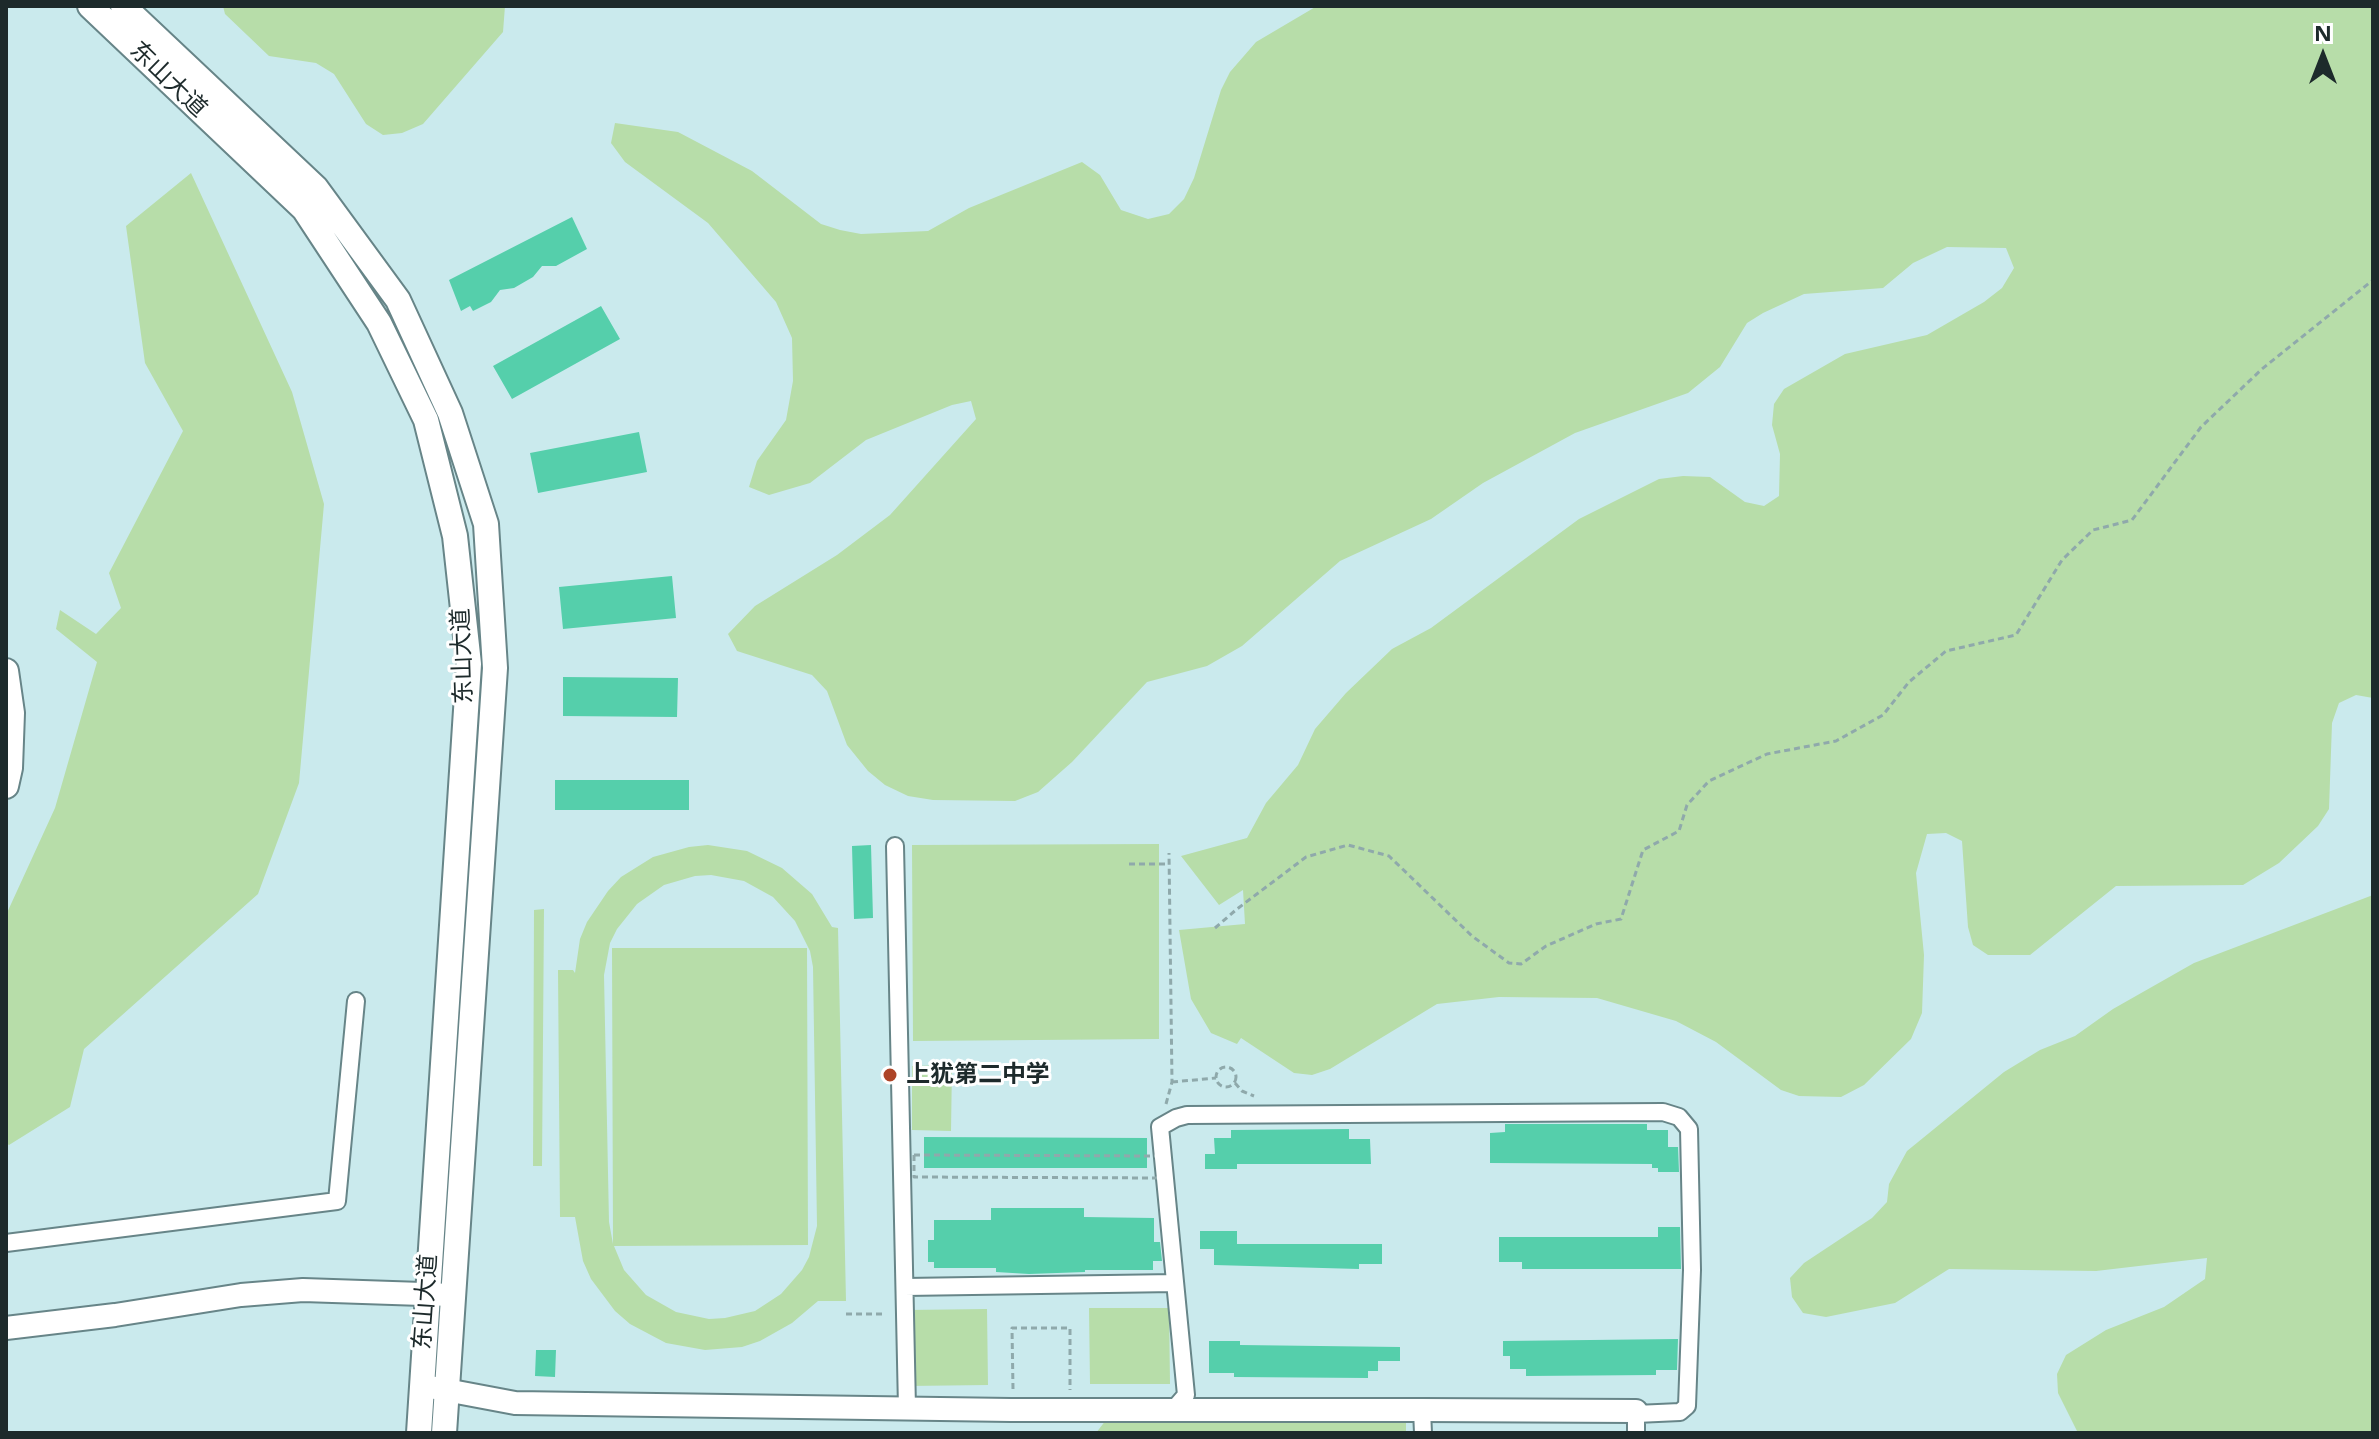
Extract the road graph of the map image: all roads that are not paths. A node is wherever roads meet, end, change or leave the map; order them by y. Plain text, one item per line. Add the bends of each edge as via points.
1 (90, 6) edge
2 (123, 6) edge
3 (6, 671) edge
4 (6, 786) edge
5 (895, 846) dead end
6 (356, 1001) dead end
7 (6, 1243) edge
8 (1175, 1283) junction
9 (905, 1287) junction
10 (427, 1295) junction
11 (452, 1295) junction
12 (6, 1328) edge
13 (421, 1386) junction
14 (446, 1388) junction
15 (1012, 1401) junction
16 (907, 1408) junction
17 (1173, 1410) junction
18 (1422, 1410) junction
19 (1636, 1424) edge
20 (419, 1433) edge
21 (444, 1433) edge
22 (1009, 1433) edge
23 (1423, 1433) edge

1 - 10 main road, 东山大道 via 304,209 379,323 426,420 455,536 469,664
2 - 11 main road, 东山大道 via 316,188 398,300 450,413 486,524 495,668
3 - 4 main road via 12,713
5 - 9 street
6 - 7 street via 337,1201
8 - 9 street
8 - 17 street via 1186,1395
8 - 19 street via 1160,1127 1176,1118 1663,1112 1679,1117 1689,1129 1692,1270 1687,1406
9 - 16 street
10 - 11 street
10 - 12 street via 303,1290
10 - 13 main road, 东山大道
11 - 14 main road, 东山大道
13 - 14 street
13 - 20 main road, 东山大道
14 - 16 street via 515,1403
14 - 21 main road, 东山大道
15 - 16 street
15 - 17 street
15 - 22 street
17 - 18 street
18 - 19 street via 1636,1411
18 - 23 street

